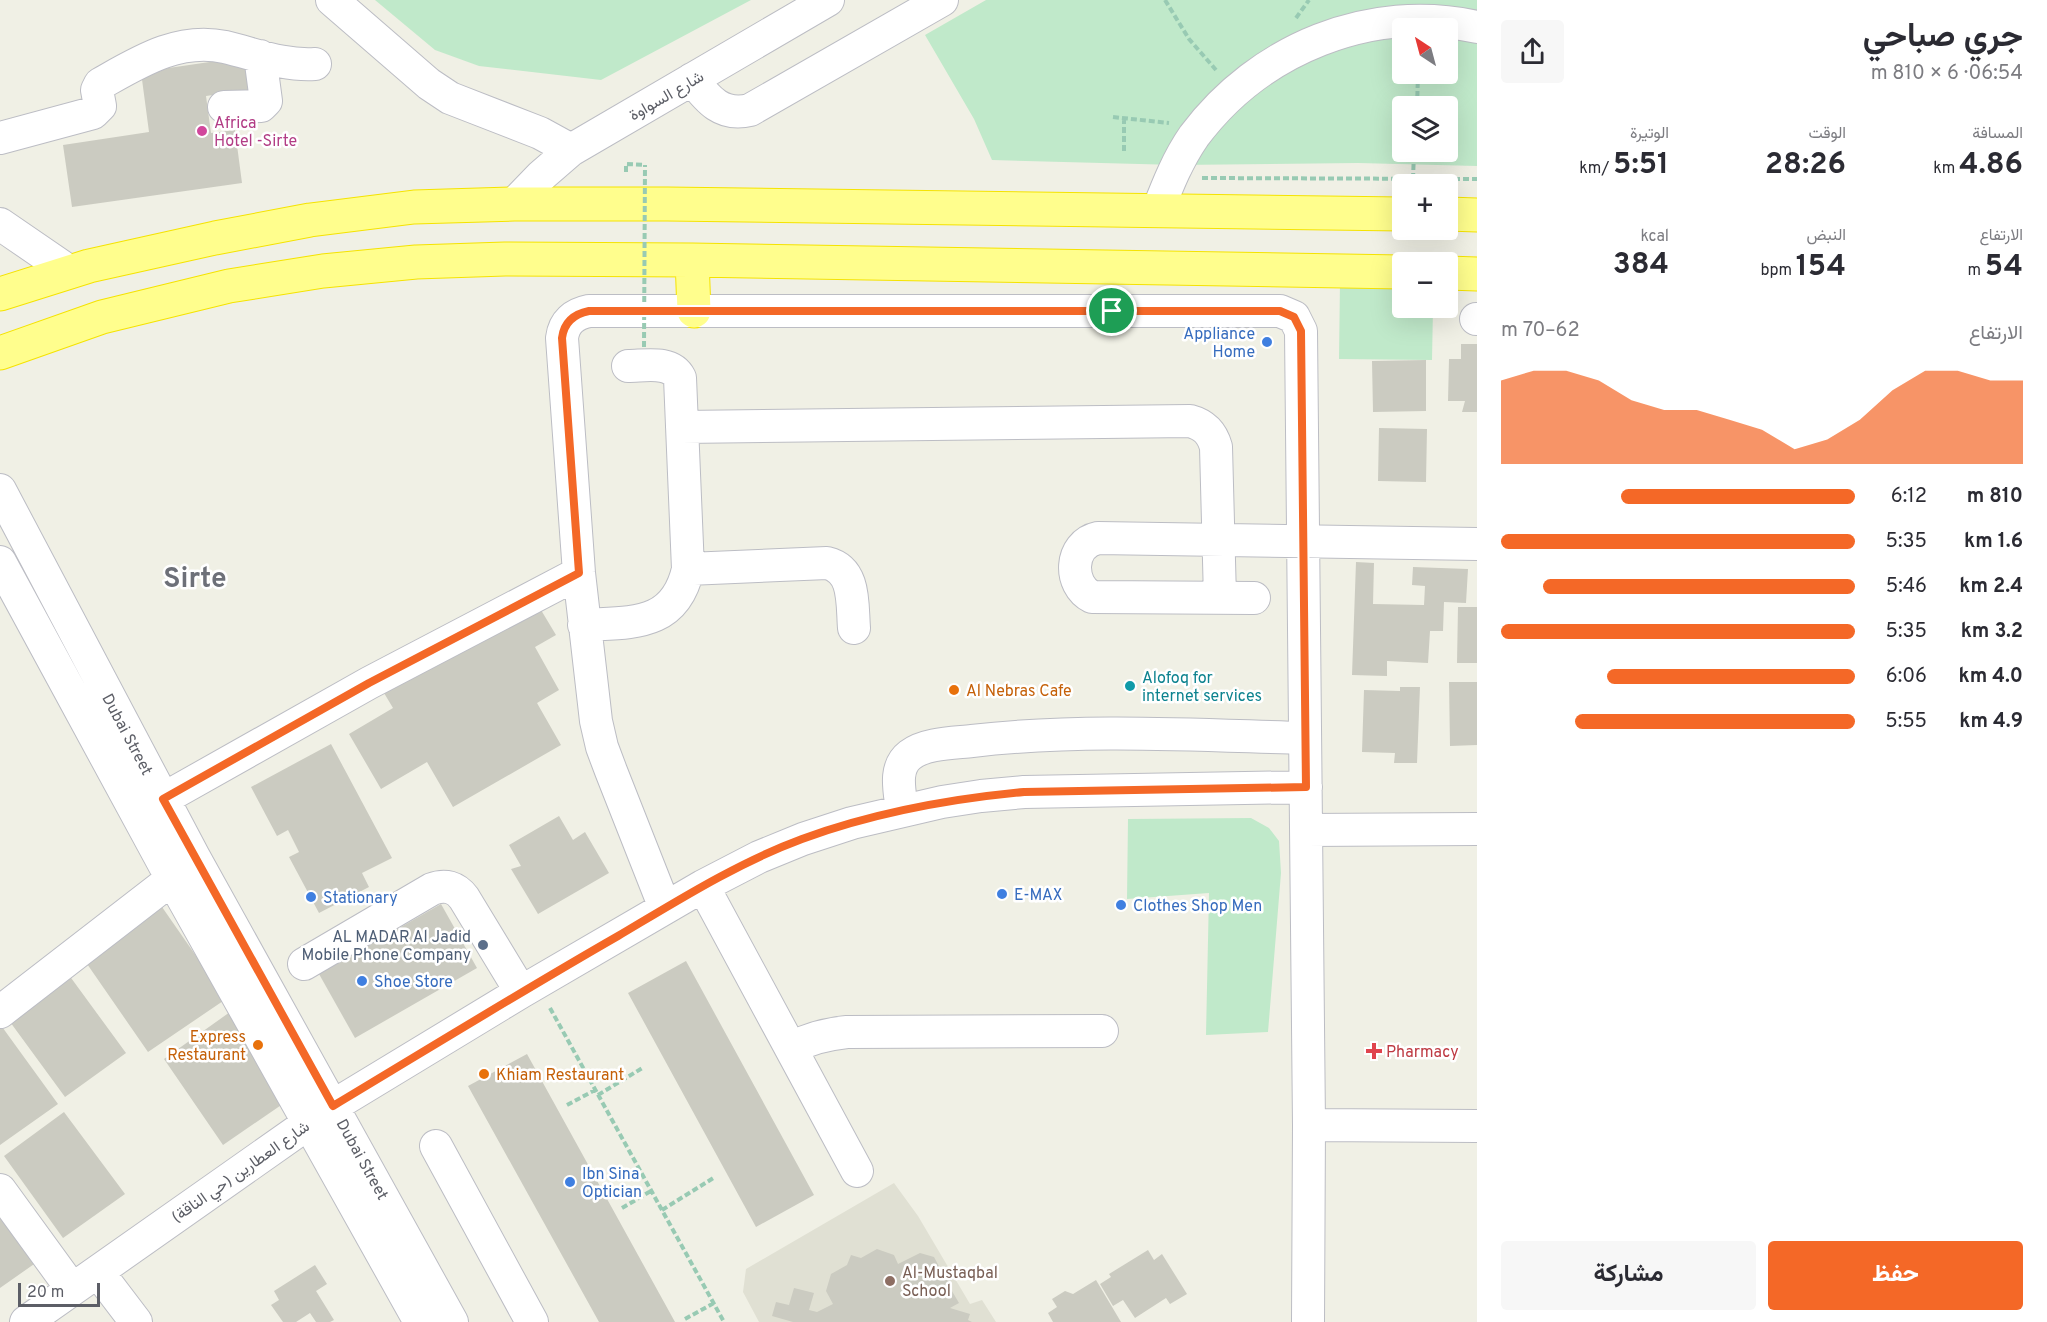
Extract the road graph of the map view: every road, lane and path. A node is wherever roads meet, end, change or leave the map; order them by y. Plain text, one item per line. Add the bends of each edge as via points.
1 (332, 0) edge
2 (828, 0) edge
3 (942, 0) edge
4 (1165, 0) edge
5 (1477, 27) edge
6 (260, 56) junction
7 (315, 64) dead end
8 (692, 79) junction
9 (1235, 91) junction
10 (224, 107) dead end
11 (1113, 117) dead end
12 (1124, 118) junction
13 (1173, 123) dead end
14 (0, 138) edge
15 (571, 150) junction
16 (1124, 153) dead end
17 (654, 173) dead end
18 (514, 204) junction
19 (1158, 210) junction
20 (1392, 214) edge
21 (1458, 214) edge
22 (1477, 215) edge
23 (0, 224) edge
24 (692, 260) junction
25 (70, 272) junction
26 (1392, 272) edge
27 (1458, 273) edge
28 (1477, 273) edge
29 (0, 294) edge
30 (694, 311) junction
31 (0, 353) edge
32 (636, 357) joint
33 (682, 427) junction
34 (0, 490) edge
35 (1219, 540) junction
36 (1303, 541) junction
37 (1477, 544) edge
38 (0, 562) edge
39 (687, 569) junction
40 (579, 573) junction
41 (1220, 598) junction
42 (1254, 598) dead end
43 (584, 625) junction
44 (854, 628) dead end
45 (1305, 738) junction
46 (1306, 787) junction
47 (163, 799) junction
48 (902, 810) junction
49 (1477, 829) edge
50 (1306, 830) junction
51 (172, 879) junction
52 (703, 886) junction
53 (666, 908) junction
54 (304, 964) dead end
55 (528, 988) junction
56 (0, 1011) edge
57 (1102, 1031) dead end
58 (791, 1048) junction
59 (644, 1067) dead end
60 (595, 1090) junction
61 (598, 1095) junction
62 (567, 1105) dead end
63 (321, 1114) junction
64 (1309, 1125) junction
65 (1477, 1126) edge
66 (436, 1146) dead end
67 (857, 1171) dead end
68 (715, 1178) dead end
69 (0, 1190) edge
70 (651, 1191) junction
71 (622, 1208) dead end
72 (662, 1210) junction
73 (85, 1281) junction
74 (714, 1303) junction
75 (685, 1319) dead end
76 (26, 1322) edge
77 (136, 1322) edge
78 (420, 1322) edge
79 (452, 1322) edge
80 (532, 1322) edge
81 (724, 1322) edge
82 (1308, 1322) edge

1 - 15 street via 443,93
2 - 8 street, شارع السواوة
3 - 8 street via 750,110 732,112 714,105
4 - 9 path via 1189,39
5 - 9 street via 1421,20 1354,28 1290,52
6 - 7 street via 287,63
6 - 10 street via 266,101 261,106
6 - 14 street via 203,45 160,52 100,84 100,106 96,112
8 - 15 street, شارع السواوة
9 - 19 street via 1193,138 1170,178
11 - 12 path
12 - 13 path
12 - 16 path
15 - 18 street, شارع السواوة
17 - 32 path, bridge via 625,172 626,164 645,165
18 - 19 highway
18 - 25 highway via 414,207 310,220
19 - 20 highway
21 - 22 highway
23 - 25 street
24 - 26 highway
24 - 30 highway
24 - 31 highway via 505,258 323,272 229,286 102,317
25 - 29 highway
27 - 28 highway
30 - 36 street via 1287,313 1294,317 1301,331
30 - 40 street via 589,311 573,317 563,330
32 - 33 street via 675,370 681,382
33 - 35 street via 1190,421 1204,427 1216,447
33 - 39 street
34 - 47 street, Dubai Street
35 - 36 street
35 - 41 street
35 - 41 street via 1091,540 1077,557 1076,582 1092,597
36 - 37 street
36 - 45 street
38 - 51 street, Dubai Street
39 - 43 street via 678,597 654,618
39 - 44 street via 834,565 849,582
40 - 43 street
40 - 47 street via 359,688
41 - 42 street
43 - 53 street via 602,747
45 - 46 street
45 - 48 street via 1110,732 951,743 922,749 904,760 899,777
46 - 48 street, شارع العطارين (حي الناقة) via 1024,792
46 - 50 street
47 - 63 street, Dubai Street
48 - 52 street, شارع العطارين (حي الناقة) via 802,839
49 - 50 street
50 - 64 street
51 - 56 street
51 - 63 street, Dubai Street
52 - 53 street, شارع العطارين (حي الناقة)
52 - 58 street
53 - 55 street, شارع العطارين (حي الناقة)
54 - 55 street via 432,889 447,886 460,892
55 - 60 path
55 - 63 street, شارع العطارين (حي الناقة)
57 - 58 street via 848,1032 809,1038
58 - 67 street
59 - 61 path
60 - 61 path
60 - 62 path
61 - 70 path
63 - 73 street, شارع العطارين (حي الناقة)
63 - 78 street, Dubai Street
63 - 79 street, Dubai Street
64 - 65 street
64 - 82 street
66 - 80 street
68 - 72 path
69 - 73 street
70 - 71 path
70 - 72 path
72 - 74 path
73 - 76 street, شارع العطارين (حي الناقة)
73 - 77 street
74 - 75 path
74 - 81 path

